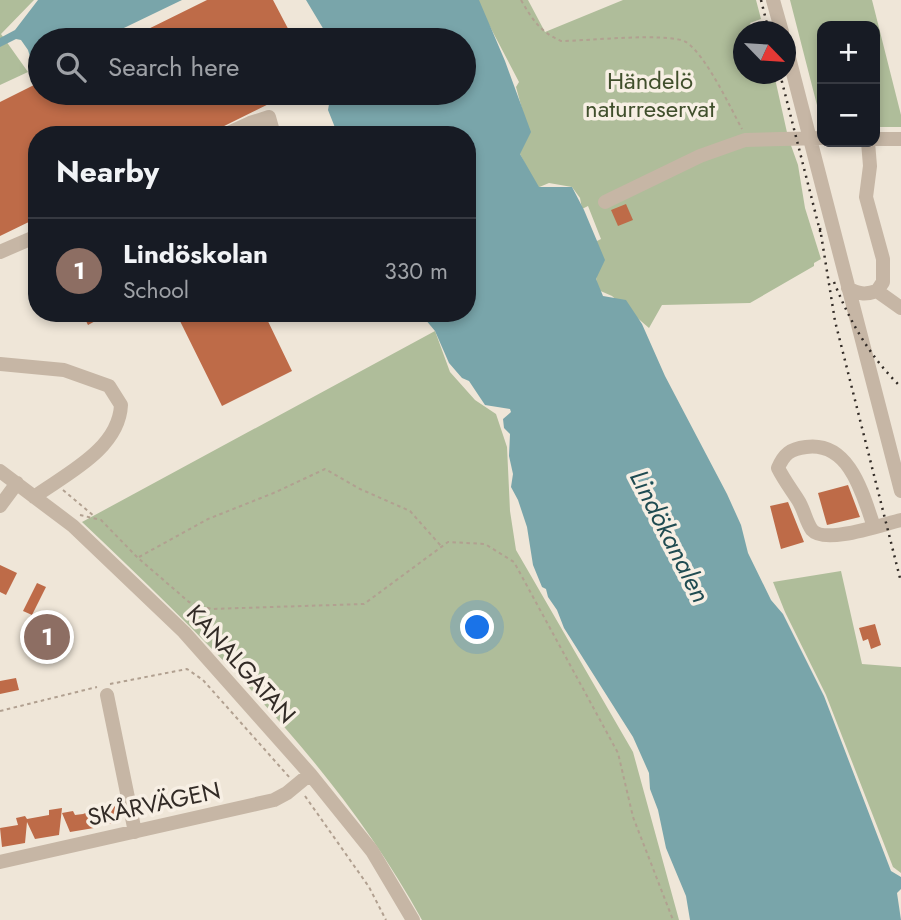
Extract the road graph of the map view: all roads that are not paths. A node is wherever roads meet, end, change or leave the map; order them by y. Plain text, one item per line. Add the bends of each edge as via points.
1 (773, 0) edge
2 (779, 21) edge
3 (796, 77) edge
4 (242, 126) edge
5 (272, 126) edge
6 (816, 138) edge
7 (880, 139) edge
8 (901, 139) edge
9 (868, 147) edge
10 (605, 202) dead end
11 (28, 240) edge
12 (0, 252) edge
13 (848, 288) junction
14 (874, 292) junction
15 (901, 308) edge
16 (0, 365) edge
17 (0, 471) edge
18 (17, 483) junction
19 (901, 491) edge
20 (34, 497) junction
21 (0, 506) edge
22 (901, 520) edge
23 (874, 527) junction
24 (107, 695) dead end
25 (310, 774) junction
26 (135, 832) junction
27 (0, 862) edge
28 (413, 920) edge

1 - 2 street
3 - 6 street
4 - 5 street via 269,117
6 - 10 street via 745,140 700,156
6 - 13 street
7 - 8 street
9 - 14 street via 866,197 884,273
11 - 12 street
13 - 14 street via 856,293
13 - 19 street
14 - 15 street
16 - 20 street via 64,370 108,386 121,405 118,421 96,453
17 - 18 street, KANALGATAN
18 - 20 street, KANALGATAN
18 - 21 street
20 - 25 street, KANALGATAN via 65,520 184,632
22 - 23 street
23 - 23 street via 838,535 813,531 778,468 783,457 792,449 810,446 827,450 846,463 859,481
24 - 26 street
25 - 26 street, SKÅRVÄGEN via 274,800
25 - 28 street, KANALGATAN via 372,851
26 - 27 street, SKÅRVÄGEN

